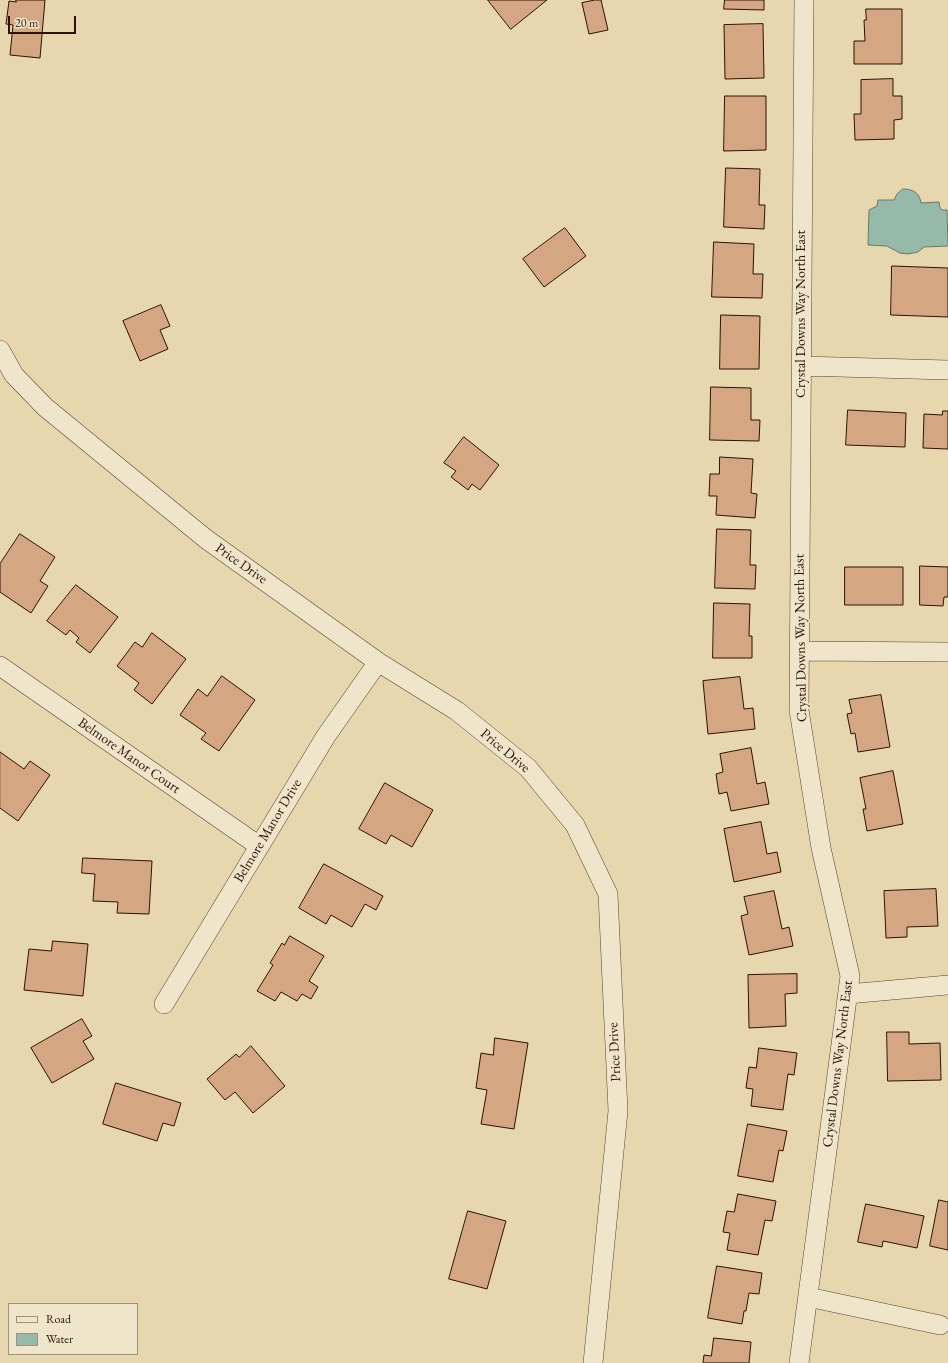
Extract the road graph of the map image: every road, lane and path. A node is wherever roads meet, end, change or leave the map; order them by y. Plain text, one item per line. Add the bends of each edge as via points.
1 (804, 0) edge
2 (0, 350) edge
3 (801, 366) junction
4 (948, 370) edge
5 (799, 651) junction
6 (948, 652) edge
7 (378, 662) junction
8 (0, 666) edge
9 (259, 846) junction
10 (948, 985) edge
11 (848, 994) junction
12 (164, 1004) dead end
13 (808, 1297) junction
14 (940, 1325) dead end
15 (593, 1363) edge
16 (799, 1363) edge

1 - 3 street, Crystal Downs Way North East
2 - 7 street, Price Drive via 14,375 45,408 206,539
3 - 4 street
3 - 5 street, Crystal Downs Way North East
5 - 6 street
5 - 11 street, Crystal Downs Way North East via 799,710 821,848 850,976
7 - 9 street, Belmore Manor Drive via 326,736
7 - 15 street, Price Drive via 457,711 528,768 575,825 608,894 618,1111
8 - 9 street, Belmore Manor Court
9 - 12 street, Belmore Manor Drive
10 - 11 street
11 - 13 street, Crystal Downs Way North East
13 - 14 street
13 - 16 street, Crystal Downs Way North East

